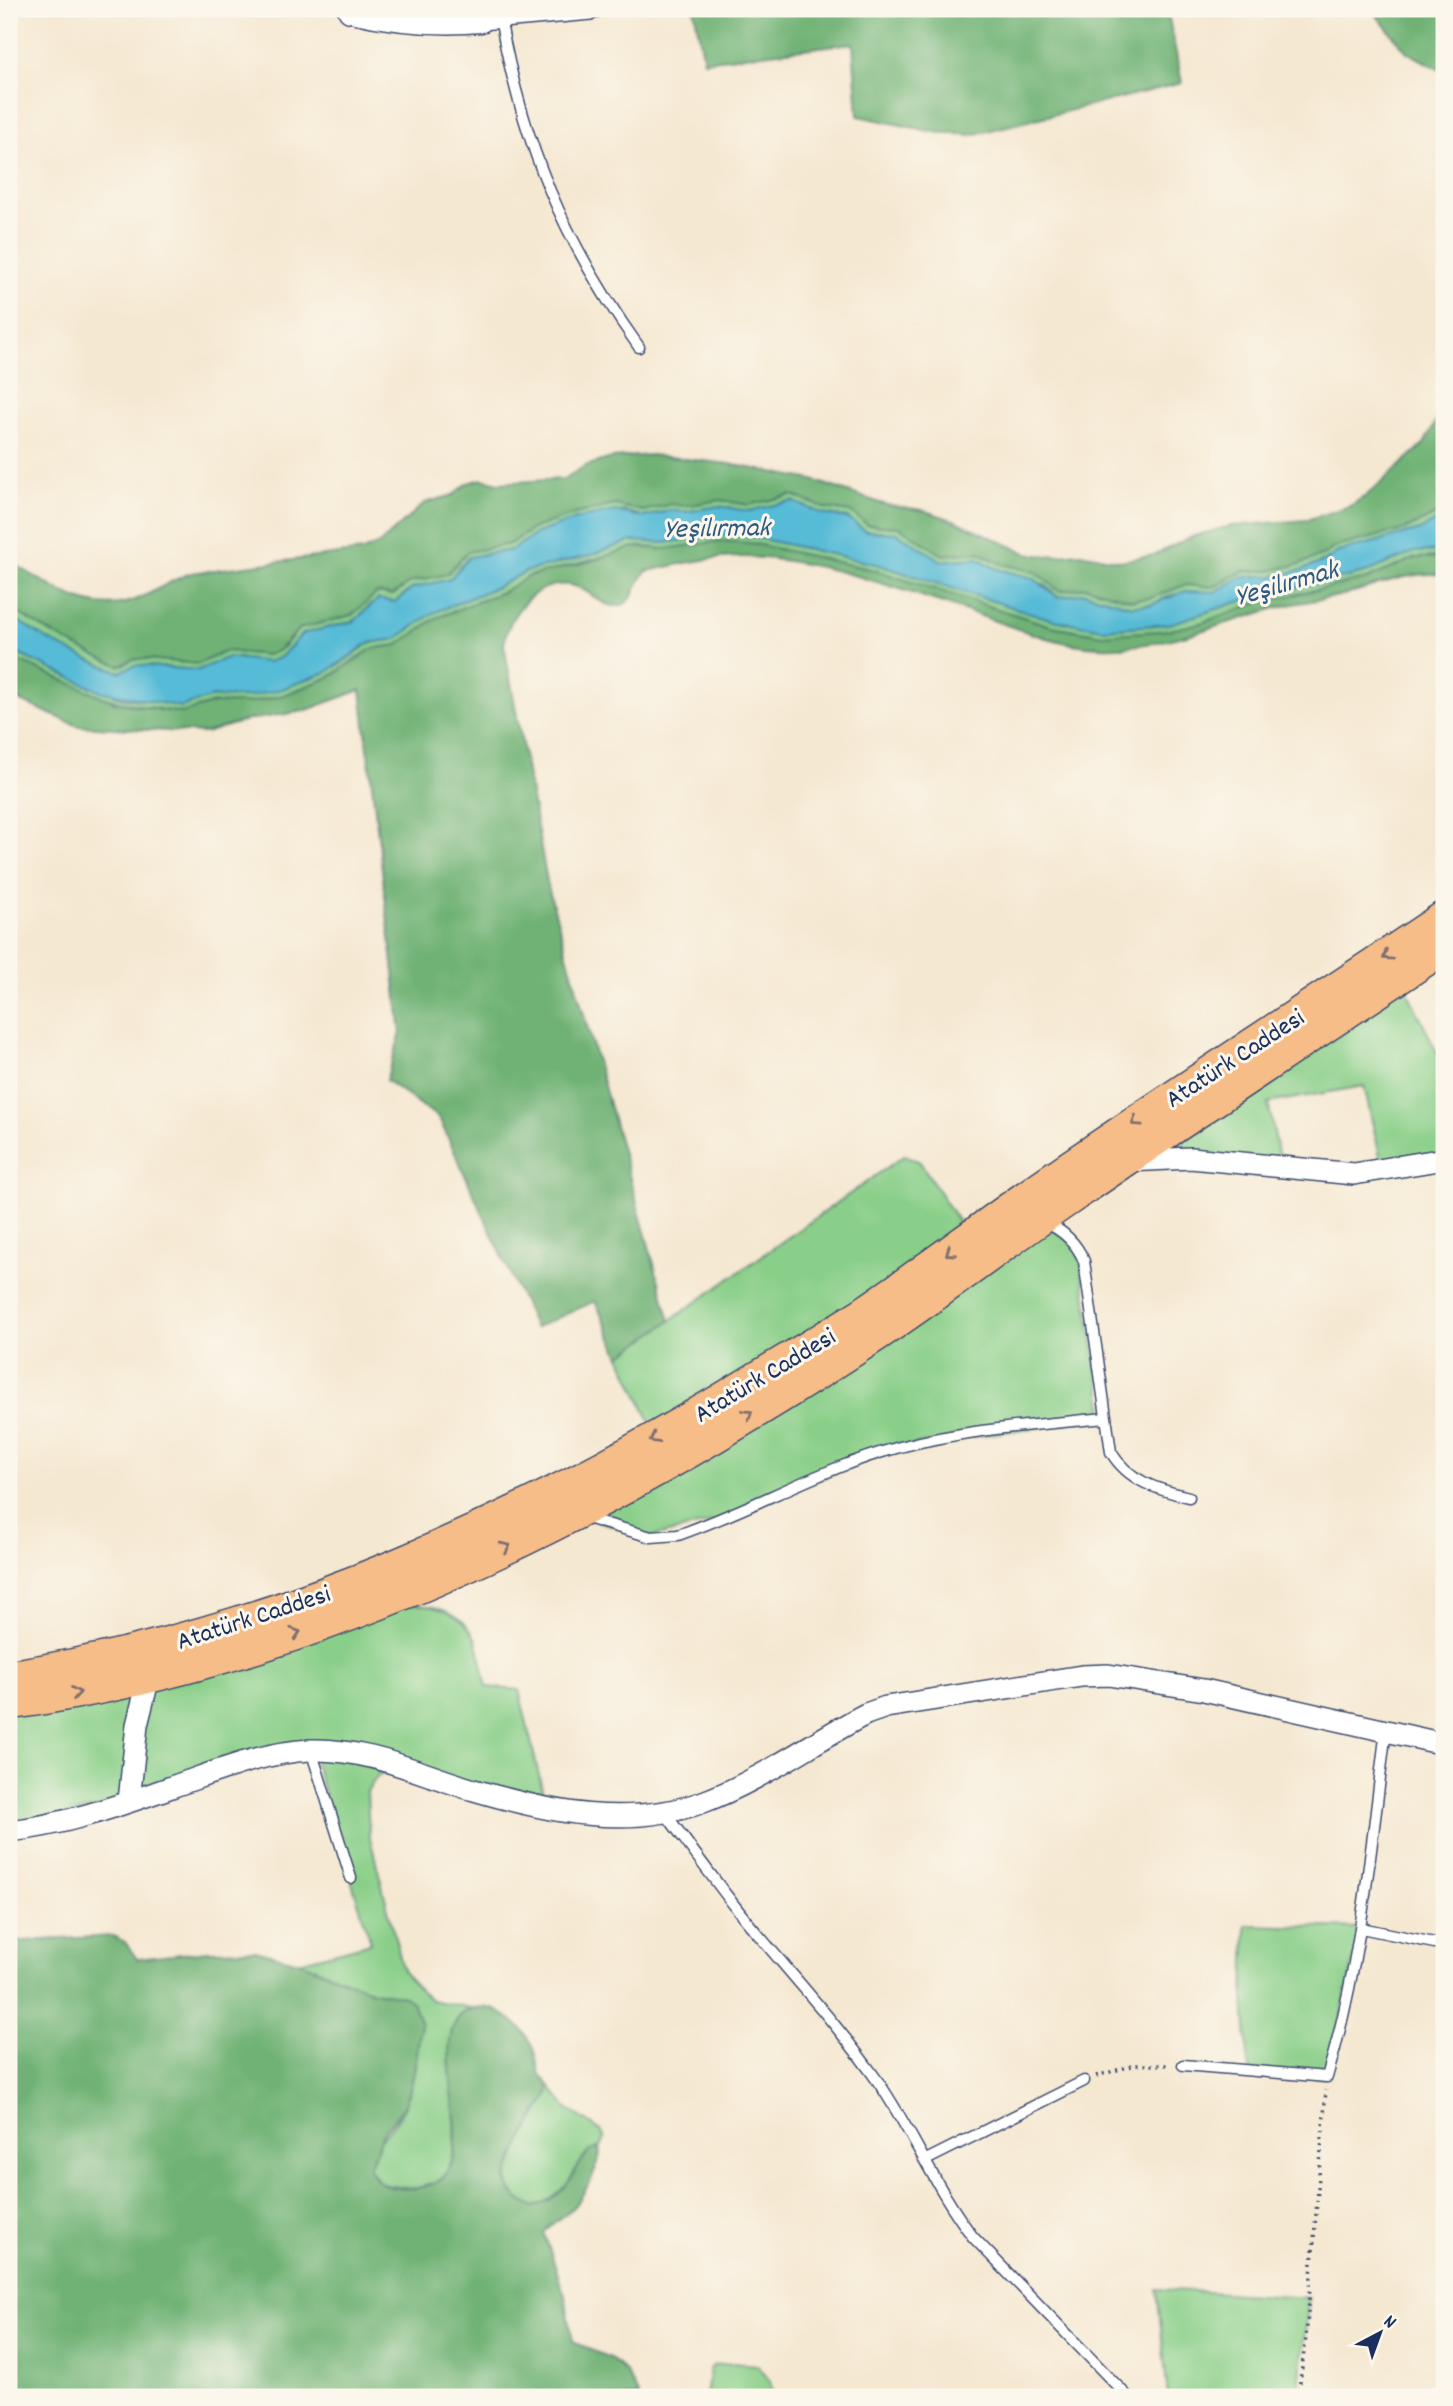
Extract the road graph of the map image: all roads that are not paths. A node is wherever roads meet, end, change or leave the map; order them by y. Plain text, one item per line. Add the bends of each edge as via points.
1 (351, 9) edge
2 (591, 9) edge
3 (487, 15) edge
4 (639, 347) dead end
5 (1444, 918) edge
6 (1444, 947) edge
7 (1444, 1158) edge
8 (1123, 1161) junction
9 (1038, 1220) junction
10 (1105, 1418) junction
11 (1189, 1497) dead end
12 (574, 1514) junction
13 (9, 1677) edge
14 (149, 1678) junction
15 (9, 1703) edge
16 (1386, 1730) junction
17 (1444, 1744) edge
18 (311, 1750) junction
19 (129, 1801) junction
20 (664, 1813) junction
21 (9, 1831) edge
22 (351, 1878) dead end
23 (1361, 1928) junction
24 (1444, 1945) edge
25 (1182, 2065) road end
26 (1084, 2081) road end
27 (926, 2160) junction
28 (1128, 2397) edge

1 - 3 street via 442,23
2 - 3 street
3 - 4 lane via 569,237
5 -> 13 highway, Atatürk Caddesi via 1072,1165 863,1314 560,1490 372,1576 292,1606 145,1651
6 - 8 highway, Atatürk Caddesi
7 - 8 street via 1354,1174 1191,1158
8 - 9 highway, Atatürk Caddesi
9 - 10 lane via 1069,1237 1084,1261
12 -> 9 highway, Atatürk Caddesi via 880,1332
10 - 11 lane via 1111,1452 1122,1466 1156,1489
10 - 12 lane via 962,1433 899,1447 678,1535 651,1537
14 -> 12 highway, Atatürk Caddesi via 381,1602
15 -> 14 highway, Atatürk Caddesi
14 - 19 street via 137,1725
16 - 17 street
16 - 20 street via 1141,1678 1082,1676 886,1707 704,1802
16 - 23 lane
18 - 19 street via 274,1754
18 - 20 street via 406,1766 532,1807 617,1816
18 - 22 lane
19 - 21 street
20 - 27 lane via 879,2084
23 - 24 lane
23 - 25 lane via 1342,2029 1327,2077
26 - 27 lane
27 - 28 lane via 973,2237

